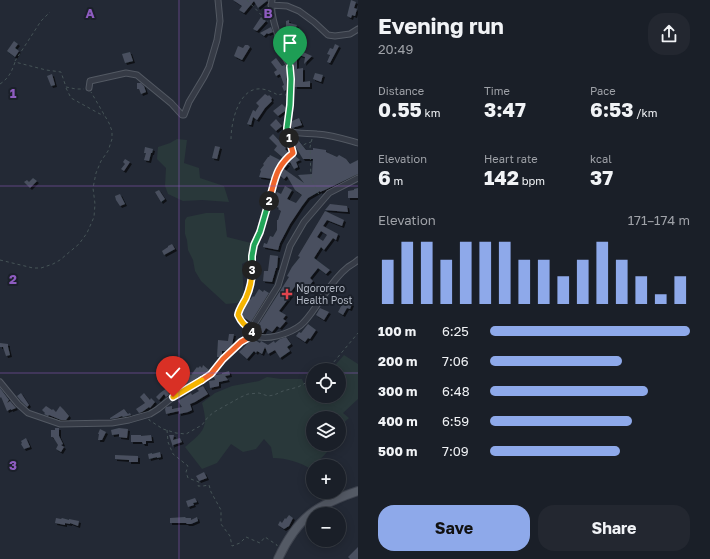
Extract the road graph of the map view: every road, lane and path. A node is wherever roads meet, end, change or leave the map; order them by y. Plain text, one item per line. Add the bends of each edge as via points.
1 (218, 0) edge
2 (247, 0) edge
3 (272, 2) edge
4 (50, 12) dead end
5 (268, 22) dead end
6 (358, 29) edge
7 (15, 62) junction
8 (0, 84) edge
9 (66, 87) junction
10 (89, 88) junction
11 (290, 95) junction
12 (104, 115) junction
13 (288, 131) junction
14 (312, 133) junction
15 (231, 139) dead end
16 (311, 142) junction
17 (358, 143) edge
18 (293, 153) junction
19 (358, 178) edge
20 (322, 201) junction
21 (0, 260) edge
22 (358, 260) edge
23 (252, 331) junction
24 (358, 333) edge
25 (333, 363) edge
26 (0, 382) edge
27 (306, 383) edge
28 (150, 414) junction
29 (167, 430) junction
30 (358, 491) edge
31 (279, 557) edge

1 - 10 street via 220,22 217,40 209,66 184,115 137,75 126,73 90,81
2 - 5 path
3 - 6 street via 299,10 328,35 350,34
3 - 11 street via 284,55 290,67
4 - 7 path via 41,21
7 - 8 path via 11,73
7 - 9 path via 60,72
9 - 10 path
9 - 12 path via 71,98
10 - 12 path
11 - 13 street
11 - 15 path via 278,95 269,90 257,89 244,95 236,112
12 - 21 path via 112,131 112,139 96,173 93,188 94,217 79,244 60,260 41,268
13 - 14 street
13 - 18 path
14 - 16 path
14 - 17 street
16 - 18 path
16 - 20 path via 310,178
18 - 23 path via 285,159 275,175 260,232 254,245 252,281 238,315 243,324
19 - 20 street via 329,193
20 - 23 street via 304,222 290,246 278,286 260,313
22 - 23 street via 332,284 301,325 271,338 254,336
23 - 28 street via 211,374
24 - 25 path
26 - 28 street via 28,413 60,424 112,423
27 - 29 path via 274,395 248,394 214,412 202,425 186,434
28 - 29 path via 149,420
29 - 31 path via 173,454 188,466 188,478 199,482 198,486 209,485 221,510 221,524 230,536 232,546 246,537 260,543 265,537 277,545
30 - 31 main road via 326,504 302,521

